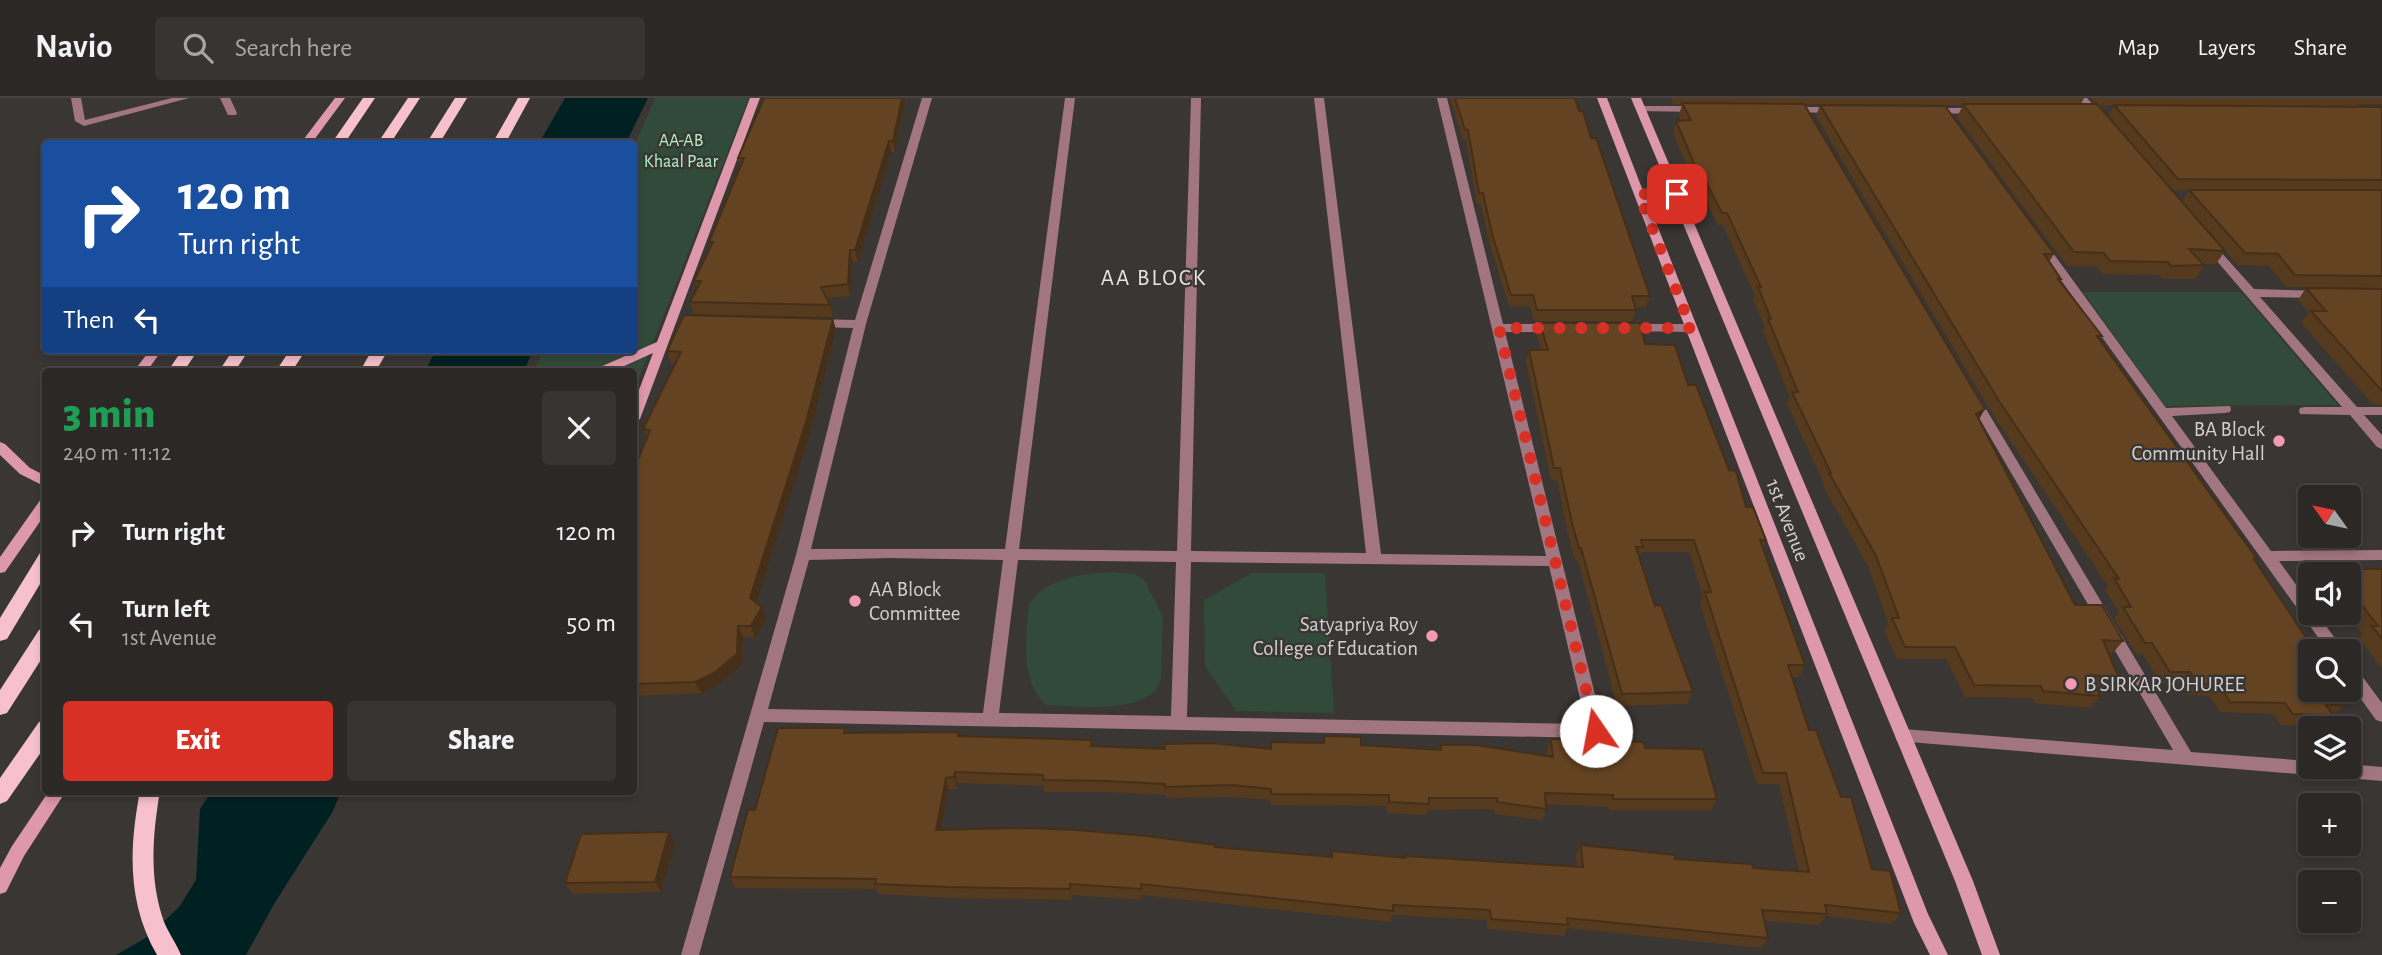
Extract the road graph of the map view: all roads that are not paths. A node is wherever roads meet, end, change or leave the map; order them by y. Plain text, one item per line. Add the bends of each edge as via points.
1 (76, 98) edge
2 (184, 98) edge
3 (225, 98) edge
4 (340, 98) edge
5 (369, 98) edge
6 (414, 98) edge
7 (461, 98) edge
8 (524, 98) edge
9 (755, 98) edge
10 (927, 98) edge
11 (1070, 98) edge
12 (1196, 98) edge
13 (1319, 98) edge
14 (1442, 98) edge
15 (1602, 98) edge
16 (2082, 98) edge
17 (1639, 103) edge
18 (1709, 109) edge
19 (1777, 110) edge
20 (1842, 110) edge
21 (1919, 110) edge
22 (1985, 111) edge
23 (2080, 111) edge
24 (2093, 111) junction
25 (2107, 111) edge
26 (232, 113) dead end
27 (2112, 133) edge
28 (308, 140) edge
29 (340, 140) edge
30 (386, 140) edge
31 (435, 140) edge
32 (500, 140) edge
33 (1639, 194) junction
34 (1677, 194) junction
35 (2034, 233) edge
36 (2200, 235) edge
37 (2251, 293) junction
38 (2330, 294) edge
39 (671, 320) junction
40 (684, 320) edge
41 (806, 323) edge
42 (860, 324) junction
43 (1499, 328) junction
44 (1567, 328) edge
45 (1609, 328) edge
46 (1691, 328) junction
47 (661, 345) junction
48 (153, 354) edge
49 (142, 368) edge
50 (609, 368) edge
51 (1966, 385) edge
52 (2225, 409) dead end
53 (637, 411) edge
54 (2163, 411) junction
55 (2305, 411) dead end
56 (2354, 411) junction
57 (2382, 411) edge
58 (2382, 444) edge
59 (0, 447) edge
60 (42, 480) edge
61 (42, 508) edge
62 (803, 555) junction
63 (2382, 555) edge
64 (1010, 556) junction
65 (2267, 556) junction
66 (1184, 557) junction
67 (1374, 558) junction
68 (1556, 561) junction
69 (42, 565) edge
70 (0, 568) edge
71 (0, 634) edge
72 (2327, 639) edge
73 (42, 641) edge
74 (2361, 686) edge
75 (0, 707) edge
76 (759, 715) junction
77 (2382, 715) edge
78 (990, 720) junction
79 (1179, 723) junction
80 (42, 734) edge
81 (1903, 736) junction
82 (2185, 757) junction
83 (2382, 774) edge
84 (0, 795) edge
85 (55, 795) edge
86 (149, 795) edge
87 (0, 886) edge
88 (170, 955) edge
89 (690, 955) edge
90 (1938, 955) edge
91 (1991, 955) edge

1 - 2 street via 84,123
3 - 26 street
4 - 28 main road
5 - 29 main road
6 - 30 main road
7 - 31 main road
8 - 32 main road
9 - 39 main road
10 - 42 street
11 - 64 street
12 - 66 street
13 - 67 street
14 - 43 street
15 - 33 main road, 1st Avenue
16 - 24 street
17 - 18 street
17 - 34 main road
19 - 20 street via 1808,116
21 - 22 street via 1949,116
23 - 24 street
24 - 25 street
24 - 27 street
33 - 34 main road
33 - 46 main road, 1st Avenue
34 - 81 main road
35 - 54 street
36 - 37 street
37 - 38 street
37 - 56 street
39 - 40 street
39 - 47 main road
41 - 42 street
42 - 62 street
43 - 44 street
43 - 68 street
45 - 46 street
46 - 90 main road, 1st Avenue
47 - 50 main road
47 - 53 main road
48 - 49 main road
51 - 82 street
52 - 54 street
54 - 65 street
55 - 56 street
56 - 57 street
56 - 58 street
59 - 60 main road
61 - 70 main road
62 - 64 street
62 - 76 street
63 - 65 street
64 - 66 street
64 - 78 street
65 - 72 street
66 - 67 street
66 - 79 street
67 - 68 street
68 - 79 street via 1596,731
69 - 71 main road
73 - 75 main road
74 - 77 street
76 - 78 street
76 - 89 street
78 - 79 street
80 - 84 main road
81 - 82 street
81 - 91 main road
82 - 83 street
85 - 87 main road
86 - 88 main road via 142,875 160,942

